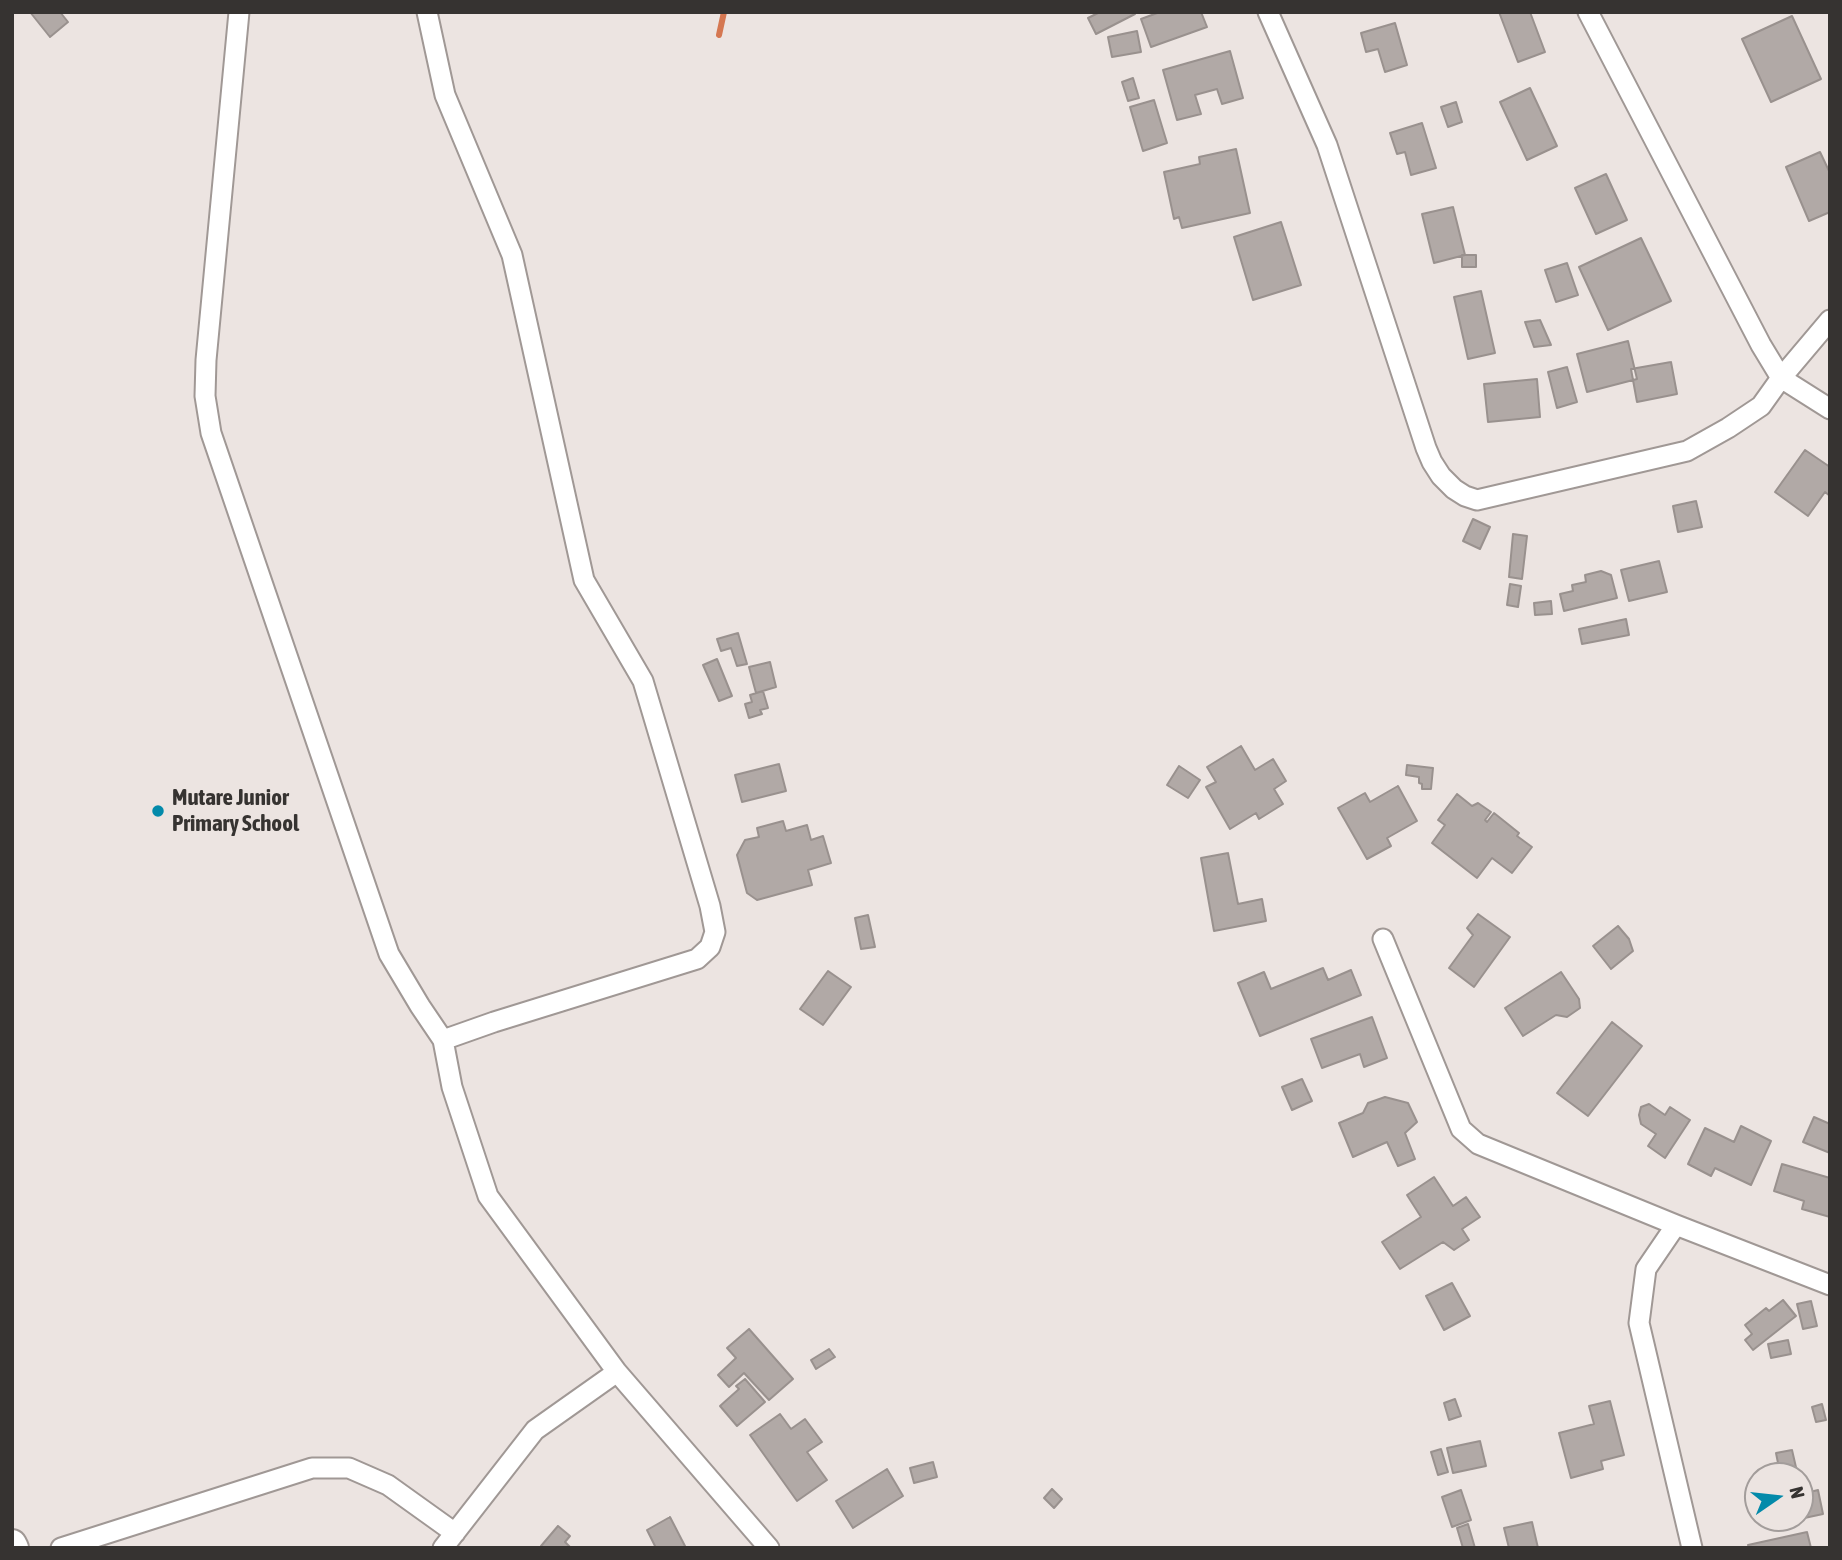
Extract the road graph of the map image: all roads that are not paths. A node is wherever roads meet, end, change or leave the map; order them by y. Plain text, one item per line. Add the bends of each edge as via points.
1 (239, 12) edge
2 (427, 12) edge
3 (1268, 12) edge
4 (1588, 12) edge
5 (1830, 320) edge
6 (1781, 378) junction
7 (1830, 409) edge
8 (1383, 939) dead end
9 (443, 1040) junction
10 (1676, 1225) junction
11 (1830, 1285) edge
12 (617, 1372) junction
13 (449, 1540) edge
14 (61, 1548) edge
15 (769, 1548) edge
16 (1692, 1548) edge

1 - 9 street via 206,360 205,397 211,433 389,954
2 - 9 street via 445,95 512,255 584,580 643,681 715,932 710,947 697,959
3 - 6 street via 1327,145 1426,448 1454,489 1478,500 1687,451 1761,406
4 - 6 street
5 - 6 street
6 - 7 street
8 - 10 street via 1461,1129 1478,1144
9 - 12 street via 452,1087 488,1196
10 - 11 street
10 - 16 street via 1646,1269 1639,1323
12 - 13 street via 535,1430
12 - 15 street
13 - 14 street via 388,1485 349,1468 312,1468

